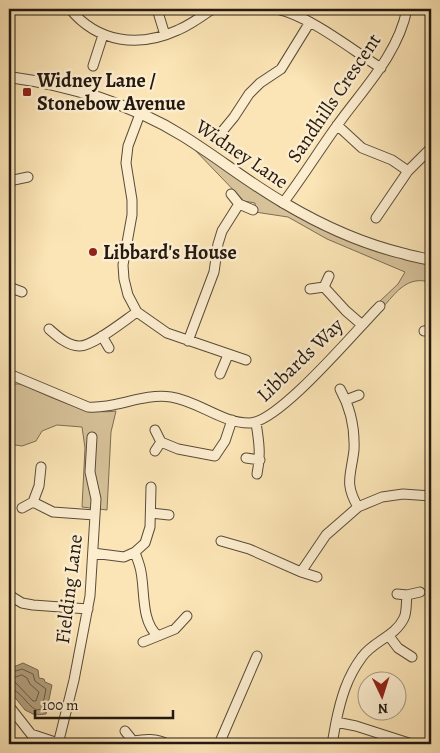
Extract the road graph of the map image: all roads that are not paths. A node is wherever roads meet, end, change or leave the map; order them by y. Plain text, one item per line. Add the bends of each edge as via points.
1 (70, 9) edge
2 (157, 9) edge
3 (216, 9) edge
4 (277, 9) edge
5 (407, 9) edge
6 (310, 22) junction
7 (103, 35) junction
8 (165, 35) junction
9 (93, 66) dead end
10 (381, 68) junction
11 (9, 77) edge
12 (140, 114) junction
13 (337, 125) junction
14 (220, 134) dead end
15 (431, 148) edge
16 (408, 171) junction
17 (28, 177) dead end
18 (9, 181) edge
19 (231, 194) dead end
20 (283, 203) junction
21 (238, 204) junction
22 (253, 210) dead end
23 (376, 218) dead end
24 (429, 258) edge
25 (329, 276) dead end
26 (9, 287) edge
27 (324, 287) junction
28 (310, 289) dead end
29 (22, 292) dead end
30 (380, 306) dead end
31 (137, 312) junction
32 (361, 324) junction
33 (49, 329) dead end
34 (102, 336) junction
35 (188, 341) junction
36 (110, 348) dead end
37 (228, 355) junction
38 (246, 360) dead end
39 (9, 374) edge
40 (220, 374) dead end
41 (340, 389) dead end
42 (359, 395) dead end
43 (346, 400) junction
44 (232, 420) junction
45 (256, 423) junction
46 (155, 430) dead end
47 (92, 437) dead end
48 (161, 442) junction
49 (155, 450) dead end
50 (246, 458) dead end
51 (260, 460) junction
52 (41, 467) dead end
53 (256, 474) dead end
54 (151, 487) dead end
55 (431, 496) edge
56 (33, 502) junction
57 (22, 508) dead end
58 (358, 508) junction
59 (151, 513) junction
60 (95, 515) junction
61 (169, 515) dead end
62 (221, 541) dead end
63 (135, 552) junction
64 (93, 553) junction
65 (301, 572) junction
66 (317, 577) dead end
67 (420, 592) dead end
68 (397, 594) dead end
69 (9, 595) edge
70 (407, 595) junction
71 (88, 609) junction
72 (187, 616) dead end
73 (158, 636) junction
74 (389, 636) junction
75 (142, 642) dead end
76 (257, 656) dead end
77 (412, 657) dead end
78 (9, 706) edge
79 (336, 722) junction
80 (125, 731) dead end
81 (132, 743) edge
82 (58, 744) edge
83 (167, 744) edge
84 (219, 744) edge
85 (332, 744) edge
86 (412, 744) edge

1 - 7 street
2 - 8 street
3 - 8 street
4 - 6 street
5 - 10 street, Sandhills Crescent
6 - 10 street
6 - 14 street via 281,69 249,94
7 - 8 street via 140,41
7 - 9 street
10 - 13 street, Sandhills Crescent
11 - 12 street, Widney Lane via 101,98
12 - 20 street, Widney Lane via 182,135
12 - 31 street via 128,146 126,163 132,215 123,265 128,295
13 - 16 street via 362,148 392,160
13 - 20 street, Sandhills Crescent
15 - 16 street
16 - 23 street
17 - 18 street
19 - 21 street
20 - 24 street, Widney Lane via 350,235 388,249
21 - 22 street
21 - 35 street via 220,237 214,272
25 - 27 street
26 - 29 street
27 - 28 street
27 - 32 street
30 - 32 street, Libbards Way
31 - 34 street
31 - 35 street via 167,333
32 - 45 street, Libbards Way via 286,404
33 - 34 street via 60,339 77,346
34 - 36 street
35 - 37 street
37 - 38 street
37 - 40 street
39 - 44 street, Libbards Way via 88,406 99,408 130,400 168,396 186,400
41 - 43 street
42 - 43 street
43 - 58 street via 352,420 354,448 349,486
44 - 45 street, Libbards Way
44 - 48 street via 215,456 178,449
45 - 51 street
46 - 48 street
47 - 60 street, Fielding Lane via 90,472 96,499
48 - 49 street
50 - 51 street
51 - 53 street
52 - 56 street
54 - 59 street
55 - 58 street via 403,494
56 - 57 street
56 - 60 street via 52,512
58 - 65 street via 326,535
59 - 61 street
59 - 63 street via 145,543
60 - 64 street, Fielding Lane
62 - 65 street via 249,549
63 - 64 street via 124,557
63 - 73 street via 141,571 146,614 152,632
64 - 71 street, Fielding Lane
65 - 66 street
67 - 70 street
68 - 70 street
69 - 71 street via 33,605
70 - 74 street via 404,617
71 - 82 street, Fielding Lane
72 - 73 street via 175,629
73 - 75 street
74 - 77 street via 398,648
74 - 79 street via 372,646 362,657 346,684
76 - 84 street via 255,675
78 - 82 street via 31,734
79 - 85 street
79 - 86 street
80 - 81 street
81 - 83 street via 148,739

